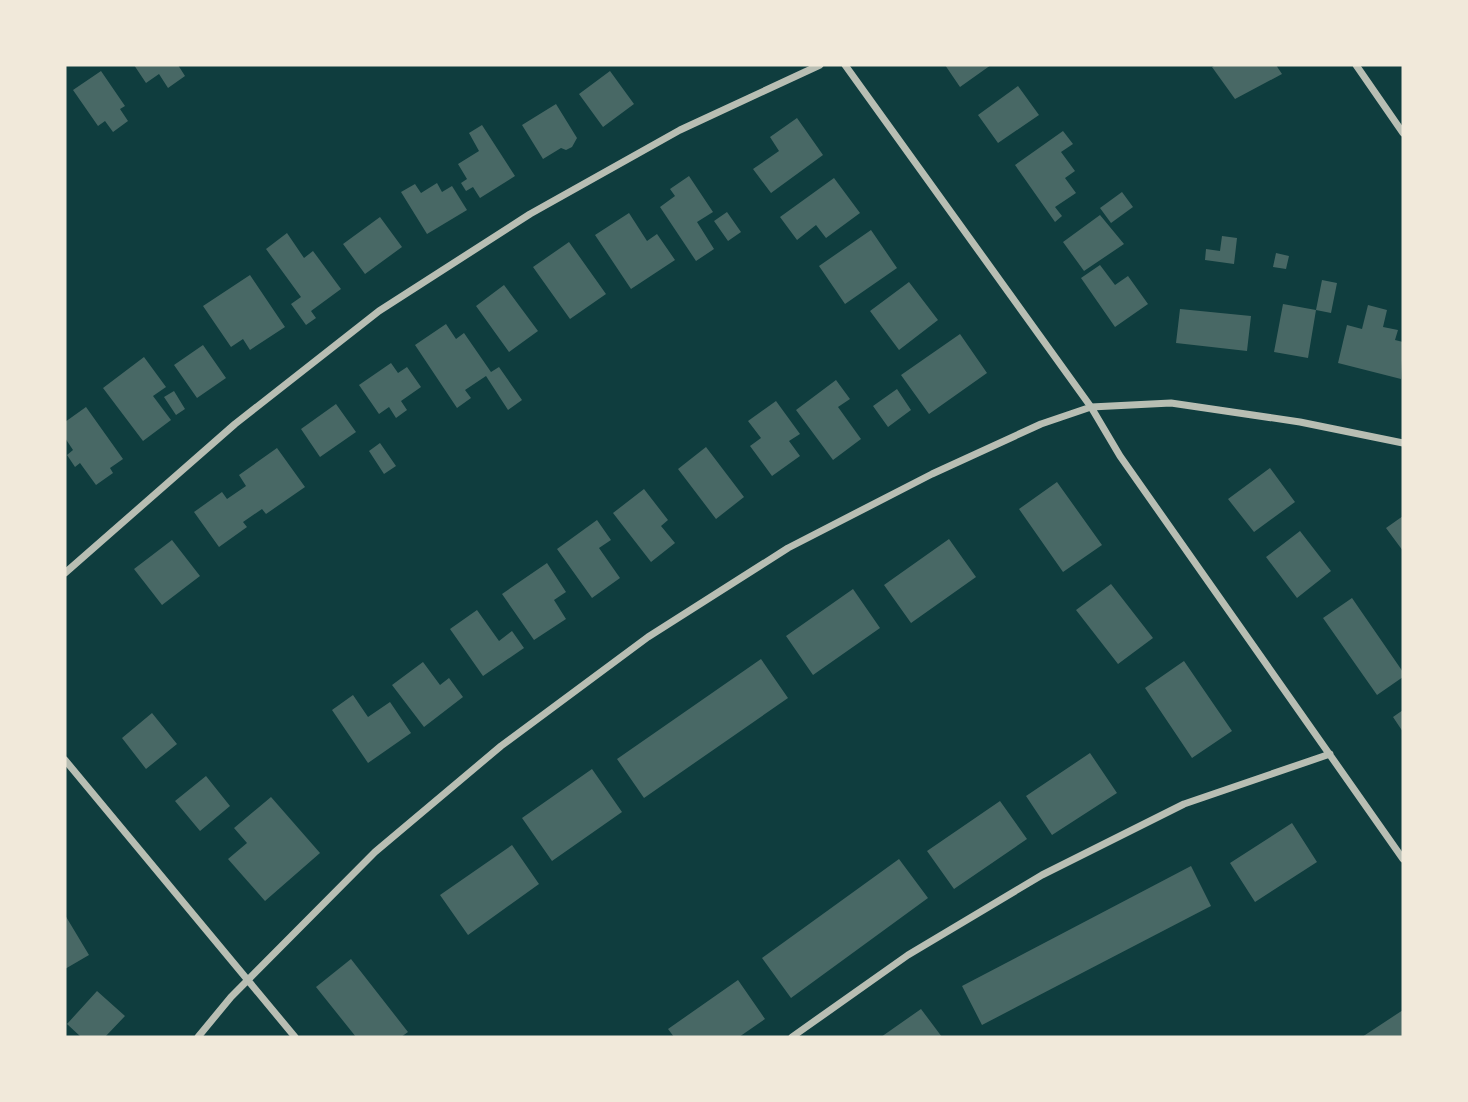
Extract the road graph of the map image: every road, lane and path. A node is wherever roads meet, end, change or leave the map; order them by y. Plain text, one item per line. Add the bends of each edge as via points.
1 (820, 65) edge
2 (845, 65) edge
3 (1356, 65) edge
4 (1403, 133) edge
5 (1091, 407) junction
6 (1403, 443) edge
7 (65, 573) edge
8 (1330, 754) junction
9 (65, 760) edge
10 (1403, 859) edge
11 (248, 979) junction
12 (198, 1037) edge
13 (295, 1037) edge
14 (792, 1037) edge

1 - 7 street via 680,130 530,214 379,311 235,424
2 - 5 street
3 - 4 street
5 - 6 street via 1171,403
5 - 8 street via 1120,456
5 - 11 street via 1041,424 932,474 788,548 648,638 501,746 375,852
8 - 10 street
8 - 14 street via 1184,804 1042,875 908,955
9 - 11 street
11 - 12 street
11 - 13 street

